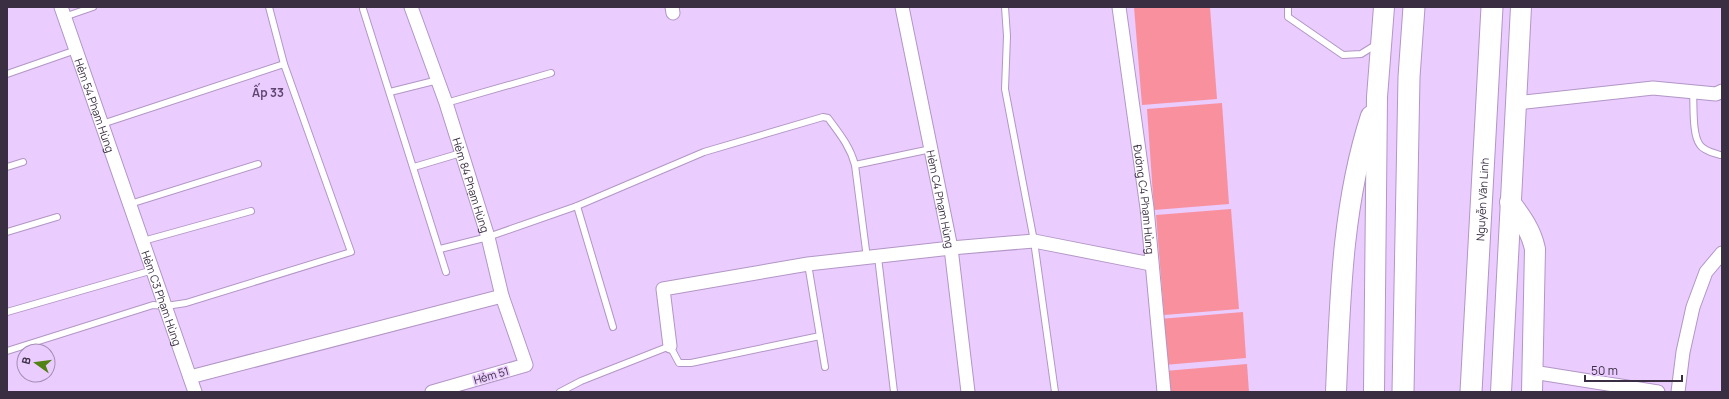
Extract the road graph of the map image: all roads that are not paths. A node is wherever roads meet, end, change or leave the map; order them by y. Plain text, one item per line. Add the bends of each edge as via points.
1 (93, 7) edge
2 (269, 7) edge
3 (411, 7) edge
4 (902, 7) edge
5 (1005, 7) edge
6 (1118, 7) edge
7 (1288, 7) edge
8 (1384, 7) edge
9 (1414, 7) edge
10 (1492, 7) edge
11 (1521, 7) edge
12 (363, 10) dead end
13 (62, 12) edge
14 (1380, 42) junction
15 (76, 50) junction
16 (284, 64) junction
17 (551, 73) dead end
18 (7, 74) edge
19 (438, 80) junction
20 (1722, 91) edge
21 (390, 92) junction
22 (1693, 92) junction
23 (1377, 97) junction
24 (1516, 103) junction
25 (446, 104) junction
26 (102, 124) junction
27 (931, 149) junction
28 (461, 153) junction
29 (1720, 154) dead end
30 (23, 162) dead end
31 (258, 164) dead end
32 (855, 165) junction
33 (7, 167) edge
34 (414, 167) junction
35 (1510, 202) junction
36 (130, 204) junction
37 (577, 206) junction
38 (251, 211) dead end
39 (57, 217) dead end
40 (7, 232) edge
41 (488, 237) junction
42 (143, 241) junction
43 (1034, 241) junction
44 (951, 248) junction
45 (440, 249) junction
46 (1722, 253) edge
47 (872, 257) junction
48 (808, 264) junction
49 (1151, 264) junction
50 (153, 270) junction
51 (446, 272) dead end
52 (502, 296) junction
53 (166, 306) junction
54 (7, 312) edge
55 (613, 327) dead end
56 (820, 336) junction
57 (670, 346) junction
58 (7, 351) edge
59 (526, 365) joint
60 (825, 367) dead end
61 (1533, 372) junction
62 (190, 377) junction
63 (195, 392) edge
64 (432, 392) edge
65 (560, 392) edge
66 (894, 392) edge
67 (968, 392) edge
68 (1055, 392) edge
69 (1164, 392) edge
70 (1336, 392) edge
71 (1374, 392) edge
72 (1403, 392) edge
73 (1471, 392) edge
74 (1501, 392) edge
75 (1532, 392) edge
76 (1658, 392) edge
77 (1678, 392) edge

1 - 13 lane
2 - 16 lane
3 - 19 street, Hẻm 84 Phạm Hùng
4 - 27 street, Hẻm C4 Phạm Hùng
5 - 43 lane via 1005,89
6 - 49 street, Đường C4 Phạm Hủng via 1147,208
7 - 14 lane via 1288,17 1344,54 1361,54
8 - 14 main road
9 - 72 highway via 1408,77
10 - 73 highway, Nguyễn Văn Linh
11 - 24 main road
12 - 21 lane
13 - 15 street, Hẻm 54 Phạm Hùng
14 - 23 main road
15 - 18 lane
15 - 26 street, Hẻm 54 Phạm Hùng
16 - 26 lane
16 - 53 lane via 351,252 186,303
17 - 25 lane
19 - 21 lane
19 - 25 street, Hẻm 84 Phạm Hùng
20 - 22 street via 1716,94
21 - 34 lane
22 - 24 street via 1653,88
22 - 29 lane via 1696,135 1700,146
23 - 70 main road via 1363,141 1344,243
23 - 71 main road
24 - 35 main road
25 - 28 street, Hẻm 84 Phạm Hùng
26 - 36 street, Hẻm 54 Phạm Hùng
27 - 32 lane
27 - 44 street, Hẻm C4 Phạm Hùng
28 - 34 lane
28 - 41 street, Hẻm 84 Phạm Hùng
30 - 33 lane
31 - 36 lane
32 - 37 lane via 848,145 828,118 823,117 704,152
32 - 47 lane
34 - 45 lane
35 - 61 main road via 1527,225 1535,249
35 - 74 main road
36 - 42 street, Hẻm C3 Phạm Hùng
37 - 41 lane
37 - 55 lane
38 - 42 lane
39 - 40 lane
41 - 45 lane
41 - 52 street, Hẻm 84 Phạm Hùng
42 - 50 street, Hẻm C3 Phạm Hùng
43 - 44 street
43 - 49 street
43 - 68 lane
44 - 47 street
44 - 67 street, Hẻm C4 Phạm Hùng
45 - 51 lane
46 - 77 street via 1706,272 1693,307 1683,352
47 - 48 street
47 - 66 lane
48 - 56 lane
48 - 57 street via 663,289
49 - 69 street, Đường C4 Phạm Hủng
50 - 53 street, Hẻm C3 Phạm Hùng
50 - 54 lane
52 - 59 street, Hẻm 84 Phạm Hùng
52 - 62 street
53 - 58 lane via 153,306
53 - 62 street, Hẻm C3 Phạm Hùng
56 - 57 lane via 691,363 679,363
56 - 60 lane
57 - 65 lane via 581,381
59 - 64 street, Hẻm 51
61 - 75 main road
61 - 76 street
62 - 63 street, Hẻm C3 Phạm Hùng

